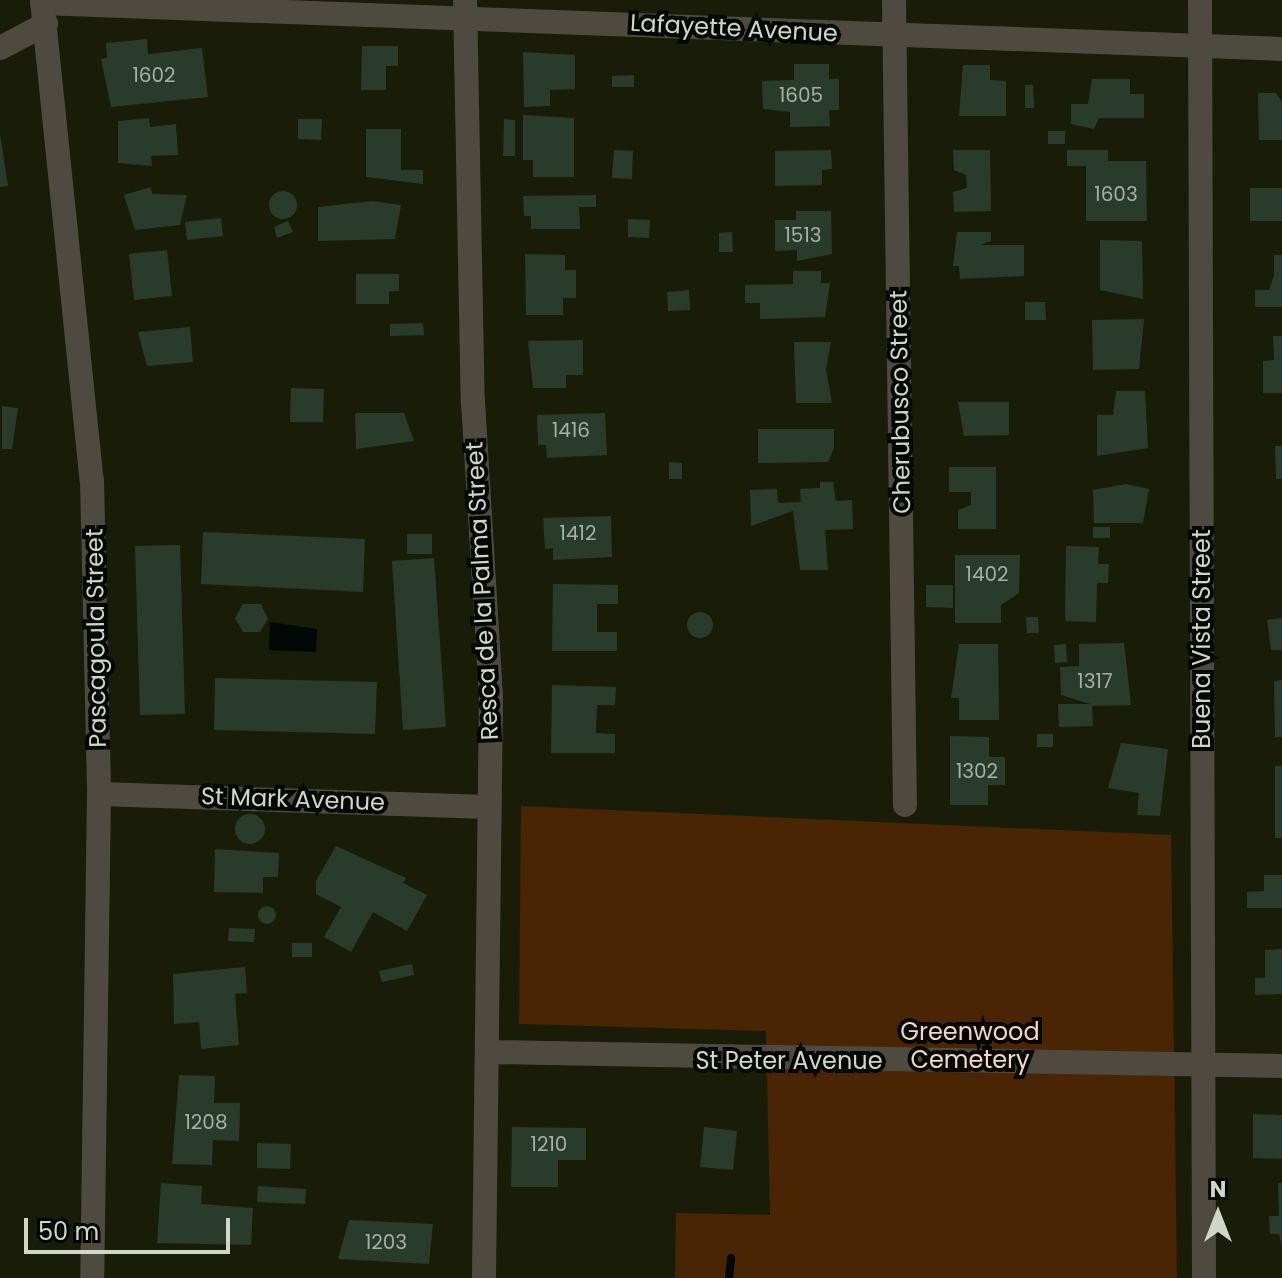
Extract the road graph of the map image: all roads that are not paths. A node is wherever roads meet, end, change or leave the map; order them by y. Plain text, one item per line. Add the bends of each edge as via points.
1 (894, 0) edge
2 (1200, 0) edge
3 (465, 7) edge
4 (43, 9) edge
5 (895, 36) junction
6 (0, 48) edge
7 (1200, 48) junction
8 (1282, 49) edge
9 (99, 794) junction
10 (905, 805) dead end
11 (488, 807) junction
12 (487, 1052) junction
13 (1203, 1065) junction
14 (1282, 1066) edge
15 (92, 1278) edge
16 (484, 1278) edge
17 (1204, 1278) edge

1 - 5 street, Cherubusco Street
2 - 7 street, Buena Vista Street
3 - 4 street, Lafayette Avenue
3 - 5 street, Lafayette Avenue
3 - 11 street, Resca de la Palma Street via 473,402 491,696
4 - 6 street
4 - 9 street, Pascagoula Street via 84,364
5 - 7 street, Lafayette Avenue
5 - 10 street, Cherubusco Street
7 - 8 street, Lafayette Avenue
7 - 13 street, Buena Vista Street
9 - 11 street, St Mark Avenue
9 - 15 street, Pascagoula Street
11 - 12 street, Resca de la Palma Street
12 - 13 street, St Peter Avenue
12 - 16 street, Resca de la Palma Street
13 - 14 street, St Peter Avenue
13 - 17 street, Buena Vista Street

